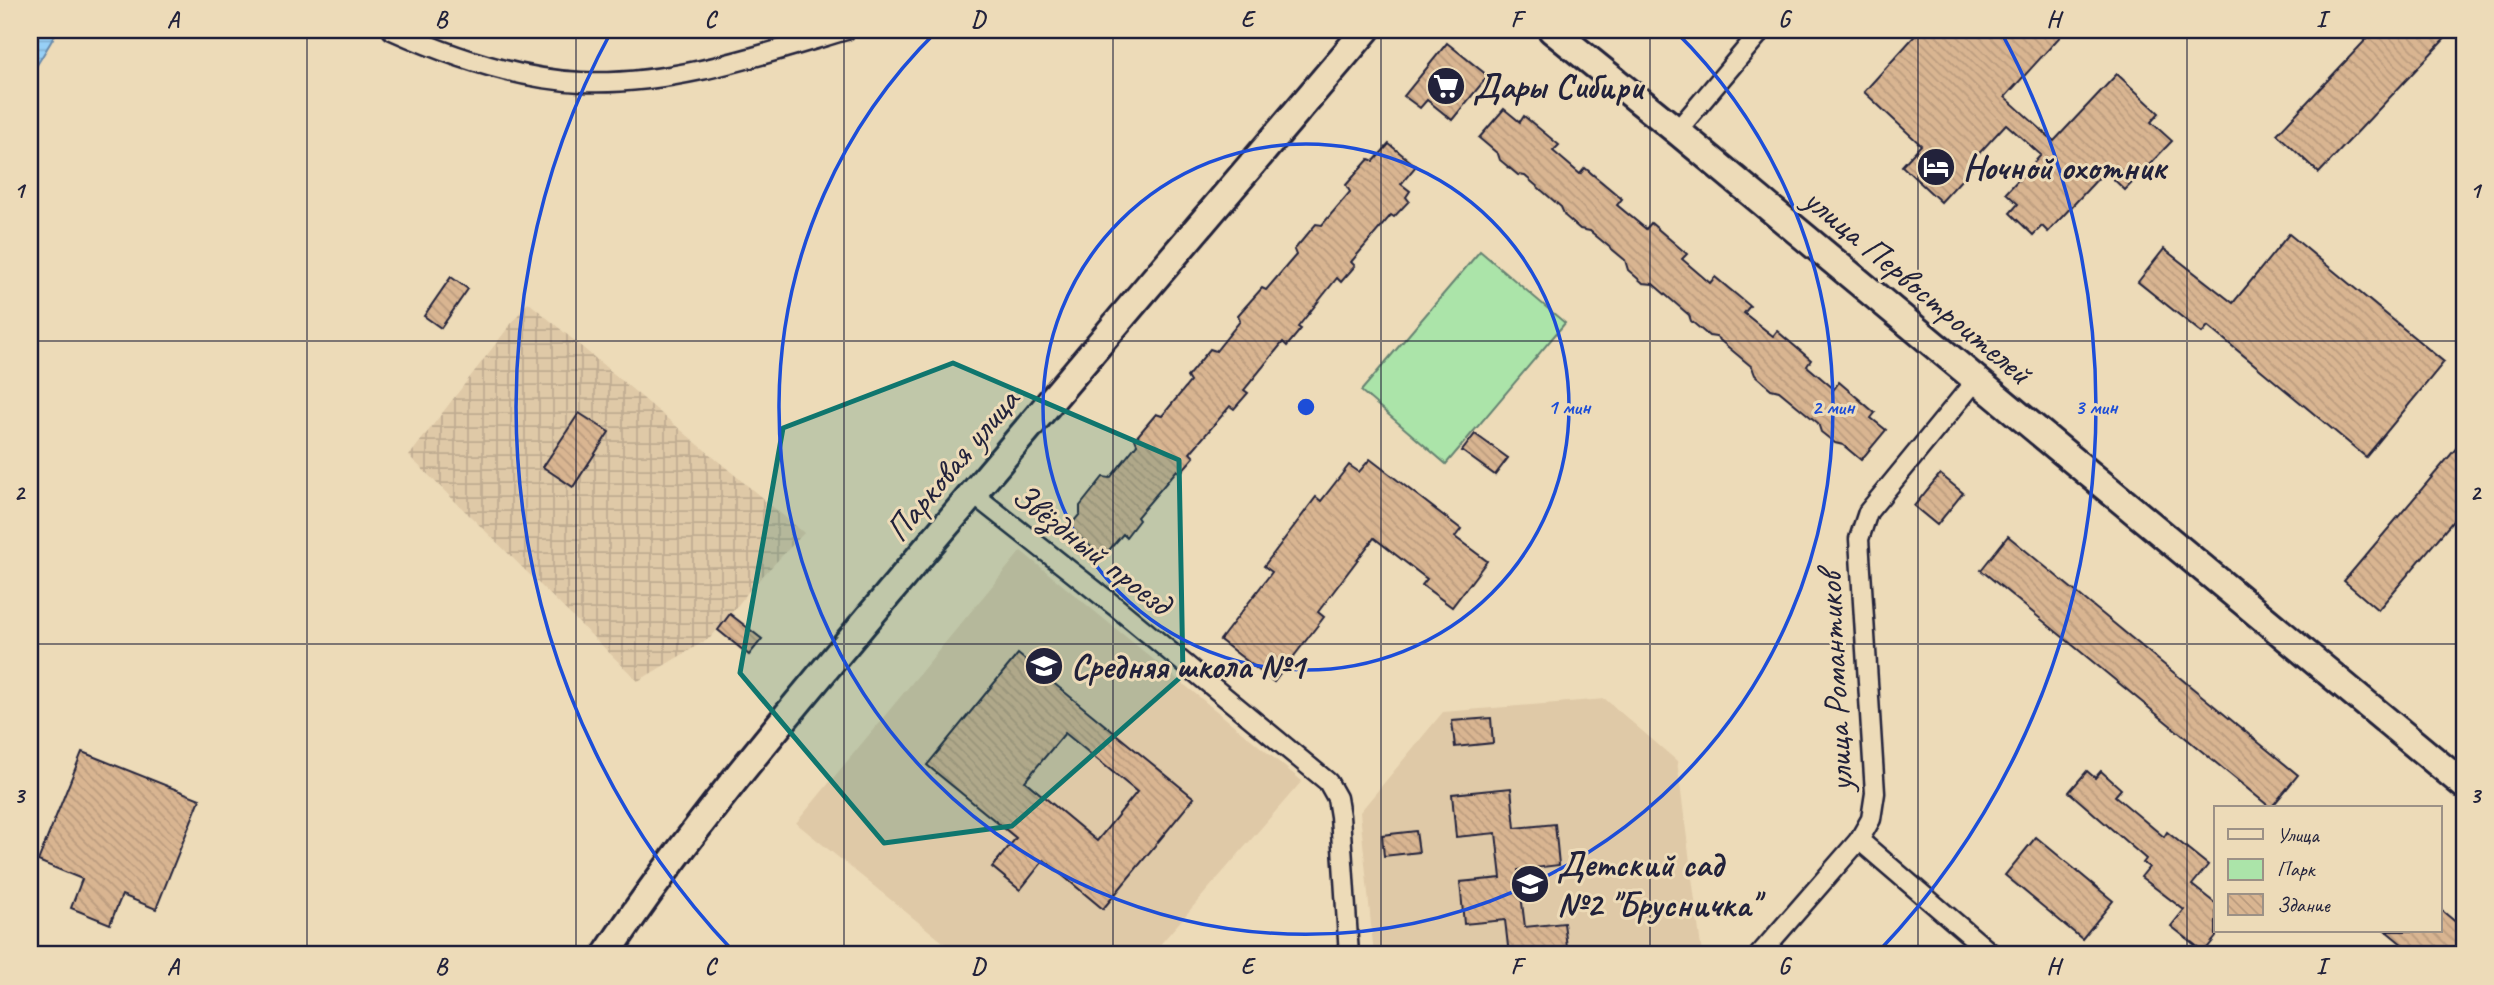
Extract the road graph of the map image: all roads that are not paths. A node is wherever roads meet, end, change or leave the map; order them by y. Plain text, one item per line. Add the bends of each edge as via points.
1 (392, 30) edge
2 (846, 30) edge
3 (1552, 30) edge
4 (1762, 30) edge
5 (1362, 32) edge
6 (1677, 131) junction
7 (1976, 380) junction
8 (972, 494) junction
9 (2464, 785) edge
10 (1859, 840) junction
11 (606, 955) edge
12 (1349, 955) edge
13 (1759, 955) edge
14 (1993, 955) edge

1 - 2 street via 475,62 580,82 705,69
3 - 6 street, улица Первостроителей
4 - 6 street
5 - 8 street, Парковая улица
6 - 7 street, улица Первостроителей
7 - 9 street, улица Первостроителей
7 - 10 street, улица Романтиков via 1868,512 1859,539 1875,793 1871,819
8 - 11 street, Парковая улица via 712,808
8 - 12 street, Звёздный проезд via 1328,782 1340,817
10 - 13 street
10 - 14 street, улица Романтиков

